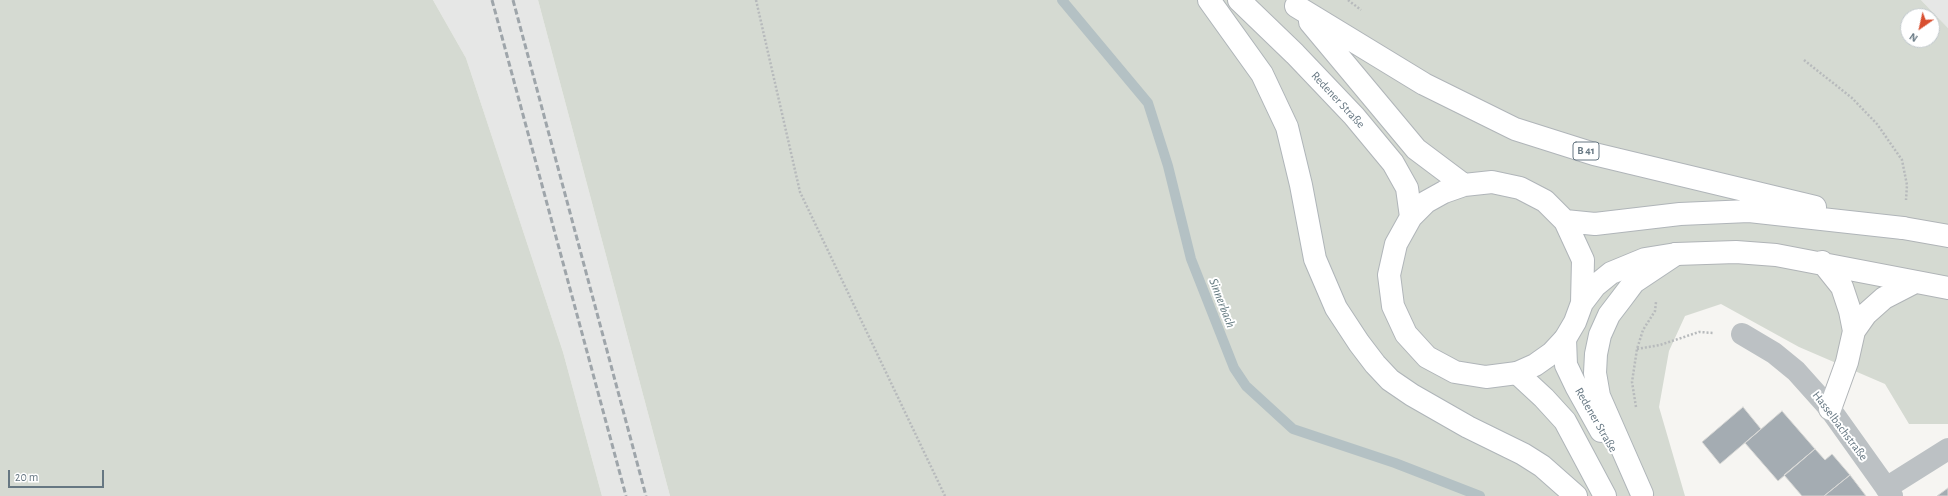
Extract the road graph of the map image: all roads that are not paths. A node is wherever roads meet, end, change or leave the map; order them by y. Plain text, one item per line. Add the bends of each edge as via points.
1 (1209, 0) edge
2 (1239, 0) edge
3 (1293, 3) edge
4 (1464, 185) junction
5 (1412, 217) junction
6 (1565, 221) junction
7 (1903, 228) junction
8 (1948, 236) edge
9 (1676, 254) junction
10 (1822, 262) junction
11 (1915, 282) junction
12 (1948, 288) edge
13 (1582, 303) junction
14 (1854, 331) junction
15 (1742, 334) road end
16 (1565, 339) junction
17 (1517, 373) junction
18 (1830, 409) junction
19 (1948, 449) edge
20 (1889, 492) edge
21 (1642, 495) edge
22 (1576, 496) edge
23 (1605, 496) edge

1 - 22 main road via 1262,74 1287,127 1315,259 1336,308 1359,344 1390,380 1468,427 1523,454 1542,466
2 - 5 main road, Redener Straße via 1354,116 1393,163 1407,188
3 - 4 main road, B 41 via 1416,149
3 - 7 main road, B 41 via 1424,84 1515,129 1627,162
4 - 5 main road via 1426,202
4 - 6 main road via 1492,182 1520,188 1545,201
5 - 17 main road via 1396,244 1389,275 1393,306 1406,334 1427,357 1455,372 1486,378
6 - 7 main road, B 41 via 1594,224 1680,214 1749,212
6 - 13 main road via 1583,260
7 - 8 main road, B 41
9 - 10 main road via 1736,252
9 - 13 main road via 1645,259 1610,273 1595,286
9 - 21 main road via 1634,282 1609,315 1600,335 1596,354 1595,373 1599,396
10 - 11 main road
10 - 14 main road via 1842,287
11 - 12 main road
11 - 14 main road via 1884,298 1866,314
13 - 16 main road via 1576,322
14 - 18 main road via 1847,362
15 - 18 street, Hasselbachstraße via 1774,352 1796,371
16 - 17 main road via 1552,353
16 - 21 main road, Redener Straße via 1566,364 1576,388
17 - 23 main road via 1565,421
18 - 20 street, Hasselbachstraße
19 - 20 street

